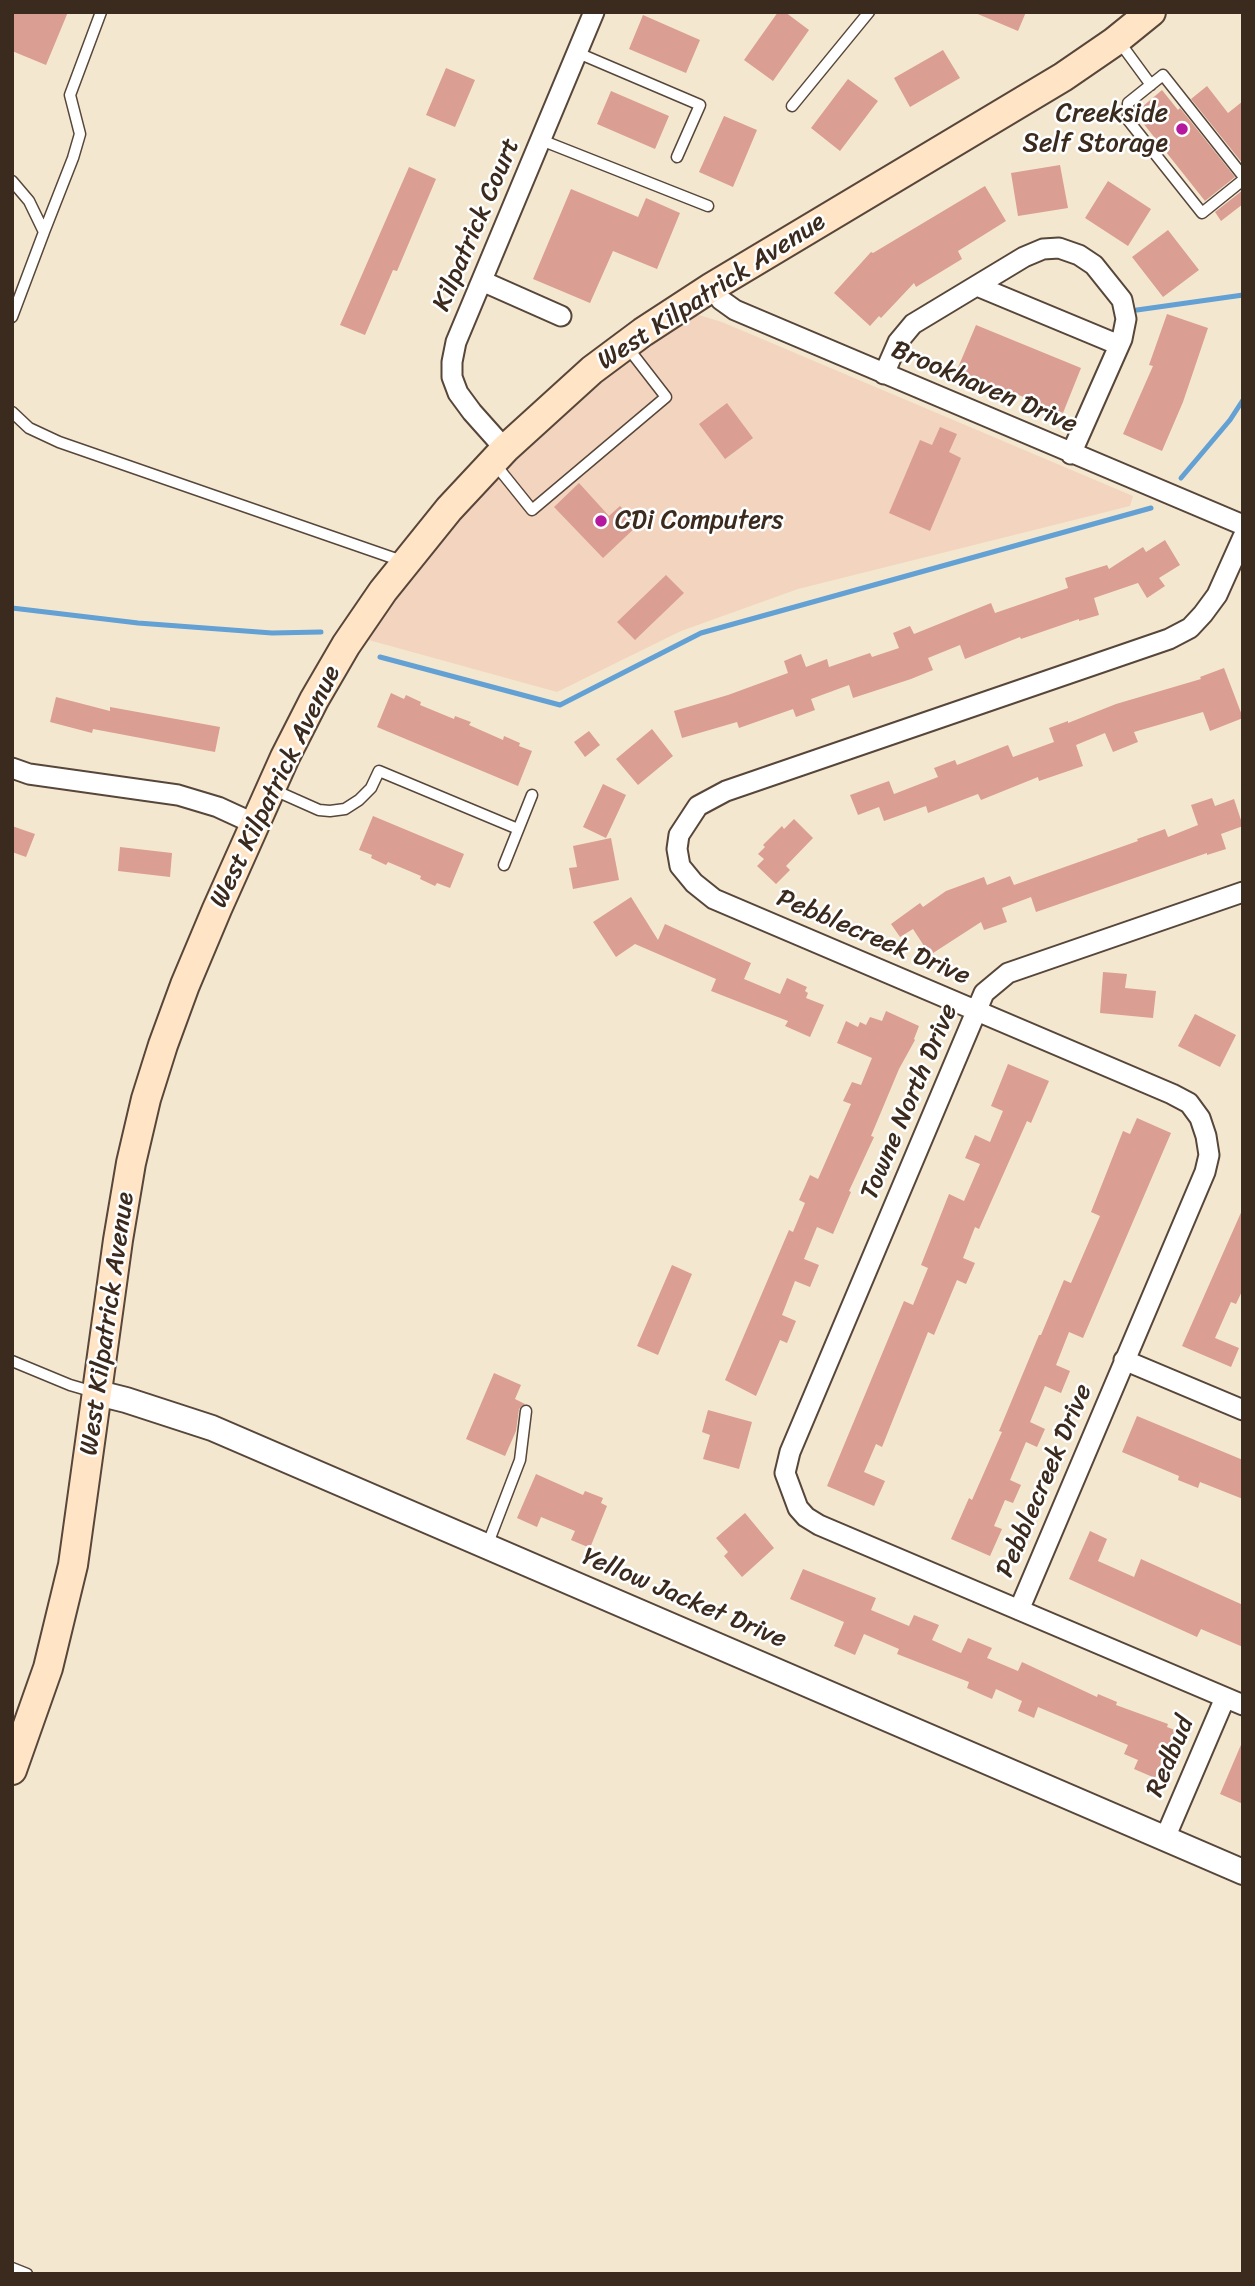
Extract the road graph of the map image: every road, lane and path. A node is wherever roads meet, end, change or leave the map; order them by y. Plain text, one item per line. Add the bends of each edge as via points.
1 (101, 12) edge
2 (594, 12) edge
3 (869, 12) edge
4 (1151, 12) edge
5 (1117, 39) junction
6 (578, 53) junction
7 (1151, 85) junction
8 (792, 106) dead end
9 (541, 141) junction
10 (677, 157) dead end
11 (1243, 178) edge
12 (12, 181) edge
13 (708, 206) dead end
14 (44, 232) junction
15 (482, 281) junction
16 (978, 286) junction
17 (712, 287) junction
18 (561, 316) dead end
19 (12, 317) edge
20 (626, 344) junction
21 (1119, 345) junction
22 (884, 374) junction
23 (12, 412) edge
24 (1071, 454) junction
25 (499, 455) junction
26 (1243, 525) edge
27 (1243, 537) edge
28 (405, 562) junction
29 (12, 768) edge
30 (270, 789) junction
31 (531, 795) dead end
32 (255, 824) junction
33 (518, 829) junction
34 (504, 865) dead end
35 (1243, 892) edge
36 (977, 1010) junction
37 (1125, 1360) junction
38 (12, 1361) edge
39 (98, 1393) junction
40 (1243, 1410) edge
41 (526, 1411) dead end
42 (487, 1547) junction
43 (1018, 1610) junction
44 (1234, 1701) edge
45 (12, 1770) edge
46 (1165, 1838) junction
47 (1243, 1872) edge
48 (12, 2268) edge
49 (27, 2274) edge

1 - 14 lane via 71,95 80,134
2 - 6 street, Kilpatrick Court
3 - 8 lane
4 - 5 main road, West Kilpatrick Avenue
5 - 7 lane
5 - 17 main road, West Kilpatrick Avenue
6 - 9 street, Kilpatrick Court
6 - 10 lane via 700,104
7 - 11 lane via 1163,75
7 - 11 lane via 1128,103 1128,120 1202,213
9 - 13 lane
9 - 15 street, Kilpatrick Court
12 - 14 lane via 29,201
14 - 19 lane
15 - 18 street
15 - 25 street, Kilpatrick Court via 456,342 452,377
16 - 21 street
16 - 21 street via 1043,249 1059,248 1079,255 1094,265 1122,300 1126,319
16 - 22 street via 913,324 898,342
17 - 20 main road, West Kilpatrick Avenue
17 - 22 street, Brookhaven Drive via 735,310
20 - 25 main road, West Kilpatrick Avenue
20 - 25 lane via 666,397 531,510
21 - 24 street
22 - 24 street, Brookhaven Drive
23 - 28 lane via 29,428 60,442
24 - 26 street, Brookhaven Drive
25 - 28 main road, West Kilpatrick Avenue
27 - 36 street, Pebblecreek Drive via 1217,594 1191,628 726,791 698,806 685,824 677,849 680,866 714,899
28 - 30 main road, West Kilpatrick Avenue via 329,673
29 - 32 street via 178,795
30 - 32 main road, West Kilpatrick Avenue
30 - 33 lane via 319,810 345,809 371,788 379,771
31 - 33 lane
32 - 39 main road, West Kilpatrick Avenue via 185,985 146,1099 118,1240
33 - 34 lane
35 - 36 street, Towne North Drive via 1008,972 984,993
36 - 37 street, Pebblecreek Drive via 1172,1094 1189,1103 1200,1118 1209,1155 1205,1172
36 - 43 street, Towne North Drive via 785,1473 798,1508 819,1525
37 - 40 street
37 - 43 street, Pebblecreek Drive
38 - 39 lane
39 - 42 street, Yellow Jacket Drive via 212,1429
39 - 45 main road, West Kilpatrick Avenue via 73,1565 48,1668
41 - 42 lane via 520,1460
42 - 46 street, Yellow Jacket Drive
43 - 44 street
44 - 46 street, Redbud
46 - 47 street, Yellow Jacket Drive
48 - 49 lane

